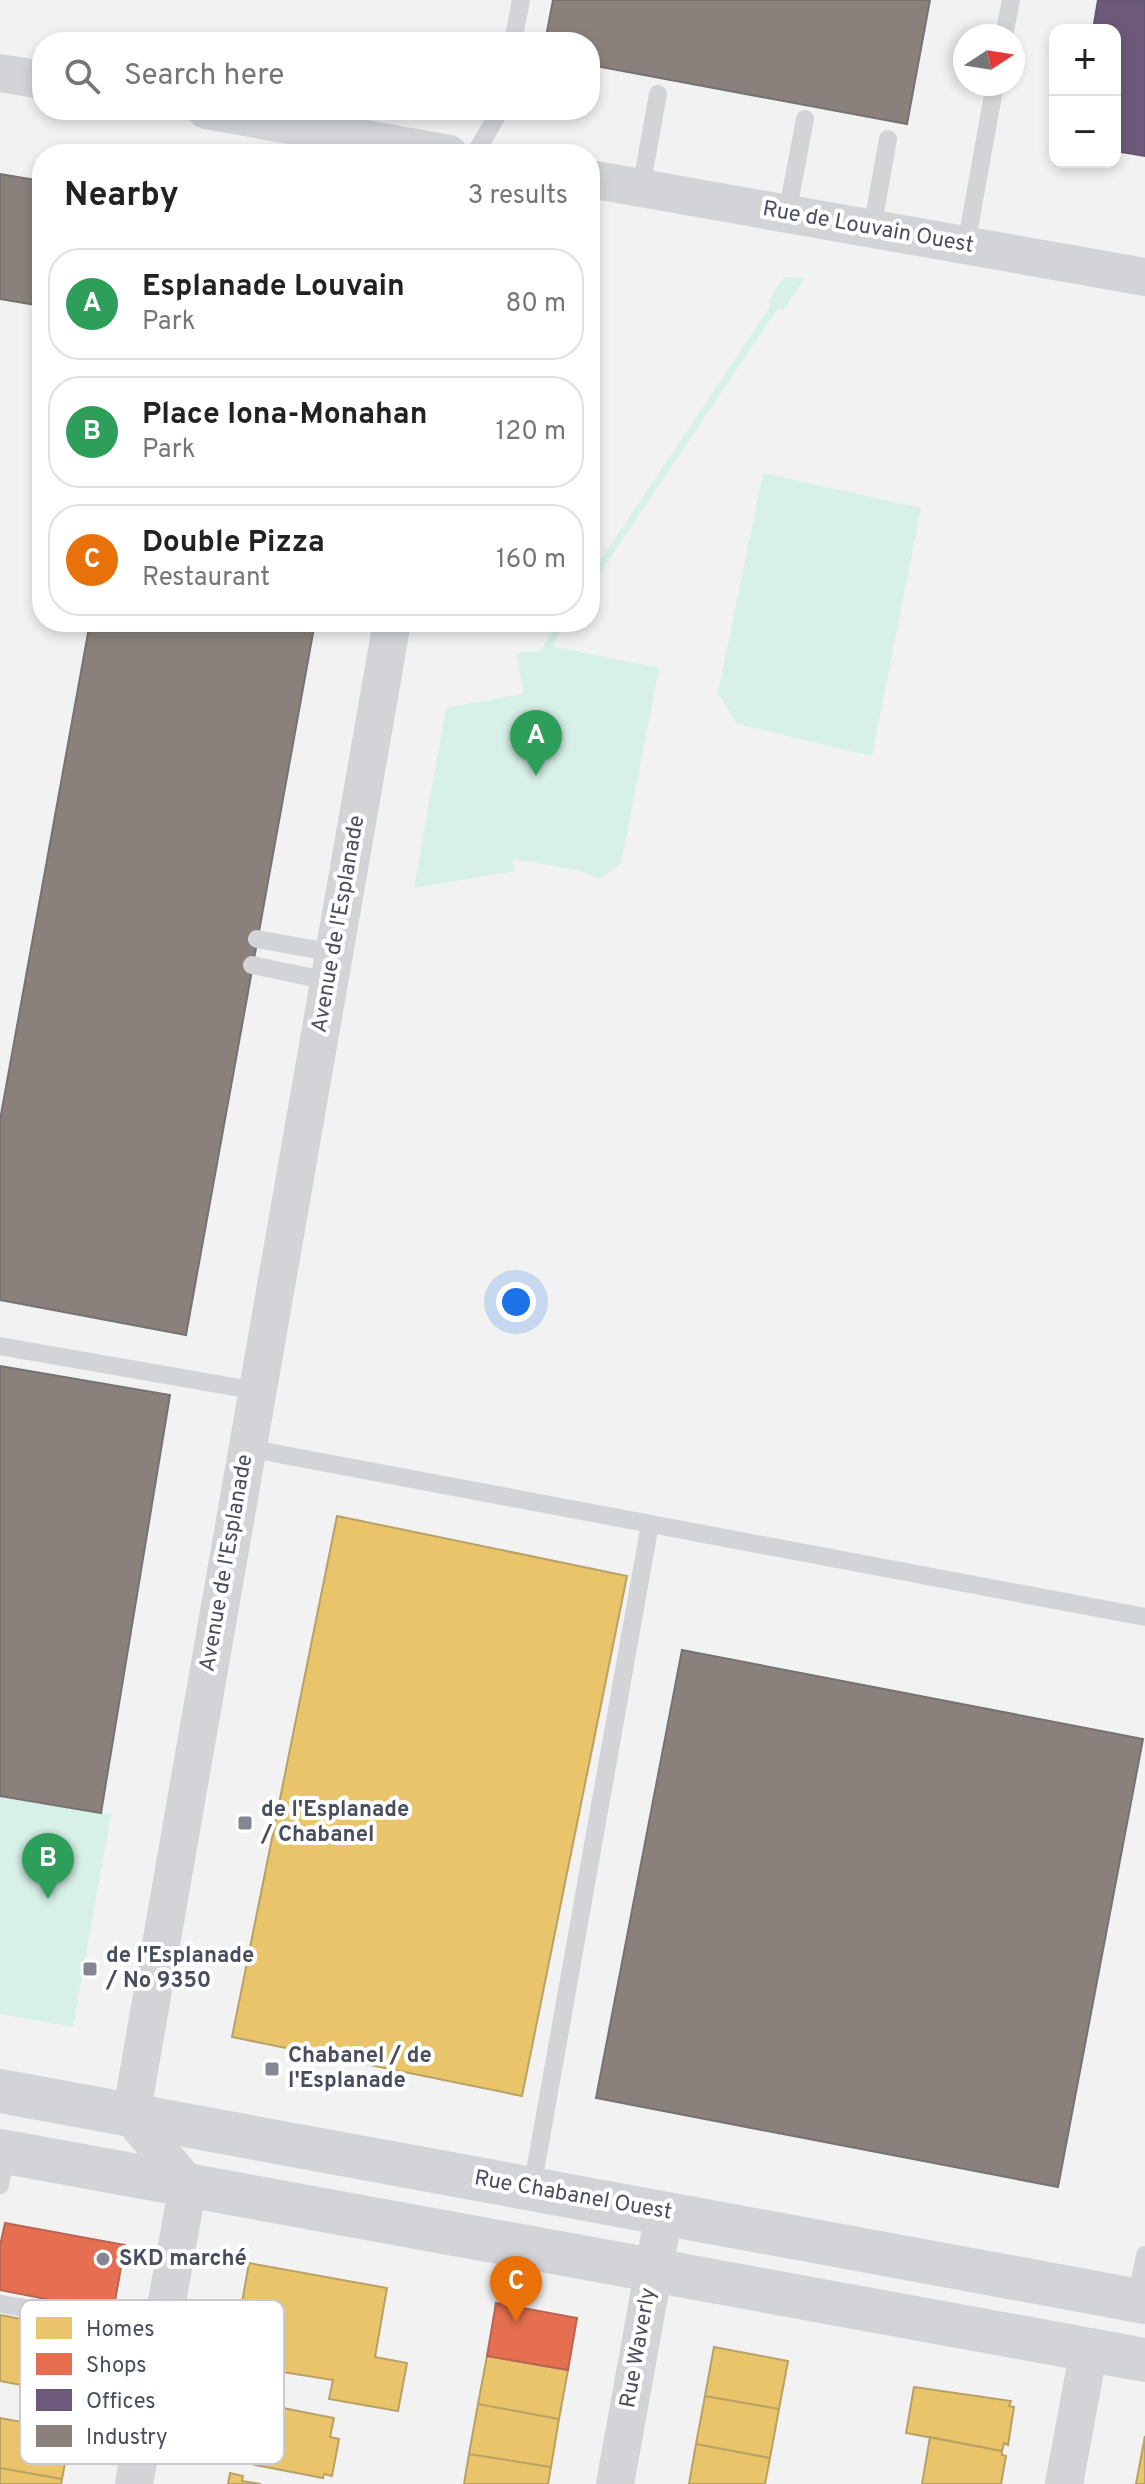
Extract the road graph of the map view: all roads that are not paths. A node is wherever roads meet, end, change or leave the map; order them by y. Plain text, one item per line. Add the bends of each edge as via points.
1 (521, 0) edge
2 (1011, 0) edge
3 (1006, 24) edge
4 (515, 32) edge
5 (0, 73) edge
6 (32, 78) edge
7 (658, 94) dead end
8 (993, 96) edge
9 (805, 119) dead end
10 (261, 120) edge
11 (494, 120) edge
12 (888, 139) dead end
13 (394, 144) edge
14 (481, 144) edge
15 (600, 181) edge
16 (641, 188) junction
17 (787, 214) junction
18 (872, 229) junction
19 (966, 245) junction
20 (1145, 277) edge
21 (390, 632) edge
22 (257, 939) dead end
23 (252, 965) dead end
24 (332, 967) junction
25 (0, 1346) edge
26 (257, 1391) junction
27 (247, 1448) junction
28 (650, 1524) junction
29 (1145, 1617) edge
30 (0, 2091) edge
31 (131, 2116) junction
32 (2, 2163) edge
33 (188, 2185) junction
34 (532, 2188) junction
35 (664, 2213) junction
36 (1145, 2255) edge
37 (653, 2268) junction
38 (168, 2300) edge
39 (1140, 2301) edge
40 (0, 2304) edge
41 (20, 2307) edge
42 (1089, 2349) junction
43 (1145, 2360) edge
44 (138, 2464) edge
45 (134, 2484) edge
46 (615, 2484) edge
47 (1064, 2484) edge

1 - 4 lane
2 - 3 lane
5 - 6 street
7 - 16 lane
8 - 19 lane
9 - 17 lane
10 - 13 street
11 - 14 lane
12 - 18 lane
15 - 16 street, Rue de Louvain Ouest
16 - 17 street, Rue de Louvain Ouest
17 - 18 street, Rue de Louvain Ouest
18 - 19 street, Rue de Louvain Ouest
19 - 20 street, Rue de Louvain Ouest
21 - 24 street, Avenue de l'Esplanade
22 - 24 lane
23 - 24 lane
24 - 26 street, Avenue de l'Esplanade
25 - 26 lane
26 - 27 street, Avenue de l'Esplanade
27 - 28 lane
27 - 31 street, Avenue de l'Esplanade
28 - 29 lane
28 - 34 lane
30 - 31 street, Rue Chabanel Ouest
31 - 33 street
31 - 34 street, Rue Chabanel Ouest
32 - 33 street
33 - 37 street
33 - 38 street
34 - 35 street, Rue Chabanel Ouest
35 - 37 street, Rue Waverly
35 - 39 street, Rue Chabanel Ouest
36 - 39 lane
37 - 42 street
37 - 46 street, Rue Waverly
40 - 41 lane
42 - 43 street
42 - 47 street
44 - 45 street

